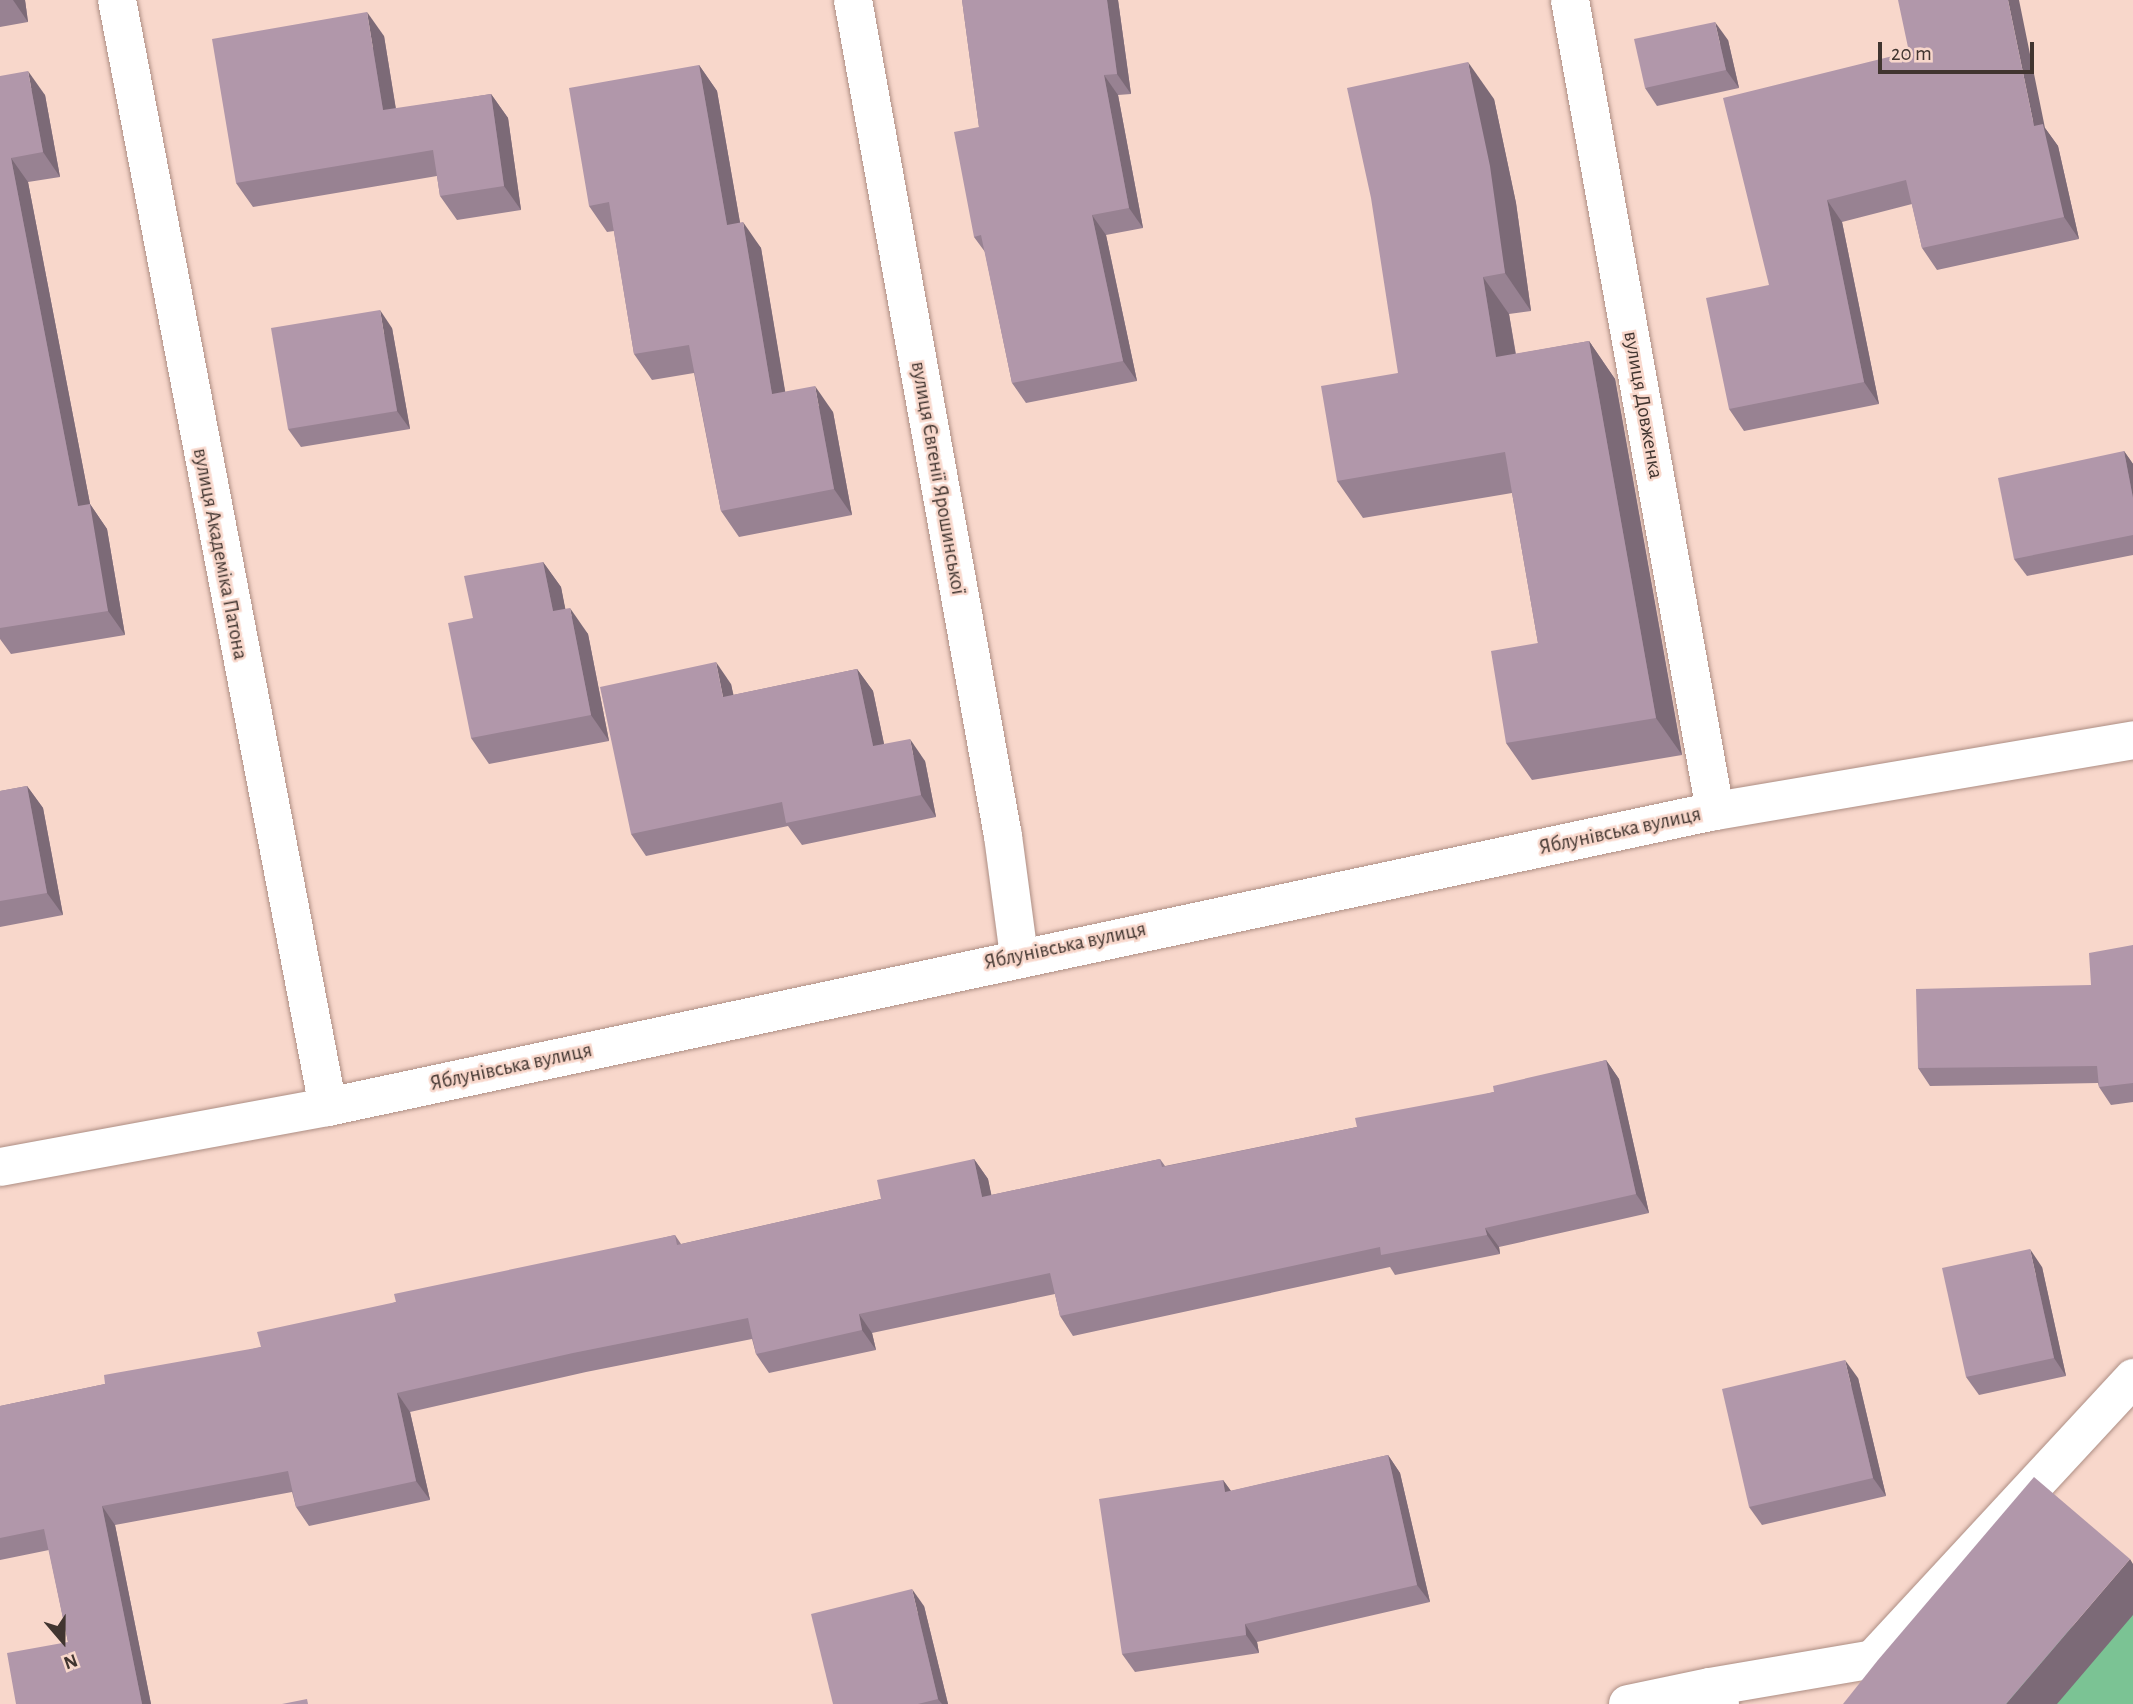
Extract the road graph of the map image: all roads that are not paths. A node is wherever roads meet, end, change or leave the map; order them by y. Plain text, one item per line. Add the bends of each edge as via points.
1 (117, 0) edge
2 (853, 0) edge
3 (1570, 0) edge
4 (2133, 740) edge
5 (1715, 811) junction
6 (1019, 956) junction
7 (328, 1107) junction
8 (0, 1167) edge
9 (2133, 1378) edge
10 (1715, 1695) edge
11 (1628, 1704) edge

1 - 7 street, вулиця Академіка Патона
2 - 6 street, вулиця Євгенії Ярошинської via 1003,836
3 - 5 street, вулиця Довженка
4 - 5 street, Яблунівська вулиця
5 - 6 street, Яблунівська вулиця
6 - 7 street, Яблунівська вулиця
7 - 8 street, Яблунівська вулиця
9 - 10 street via 1873,1659
10 - 11 street

